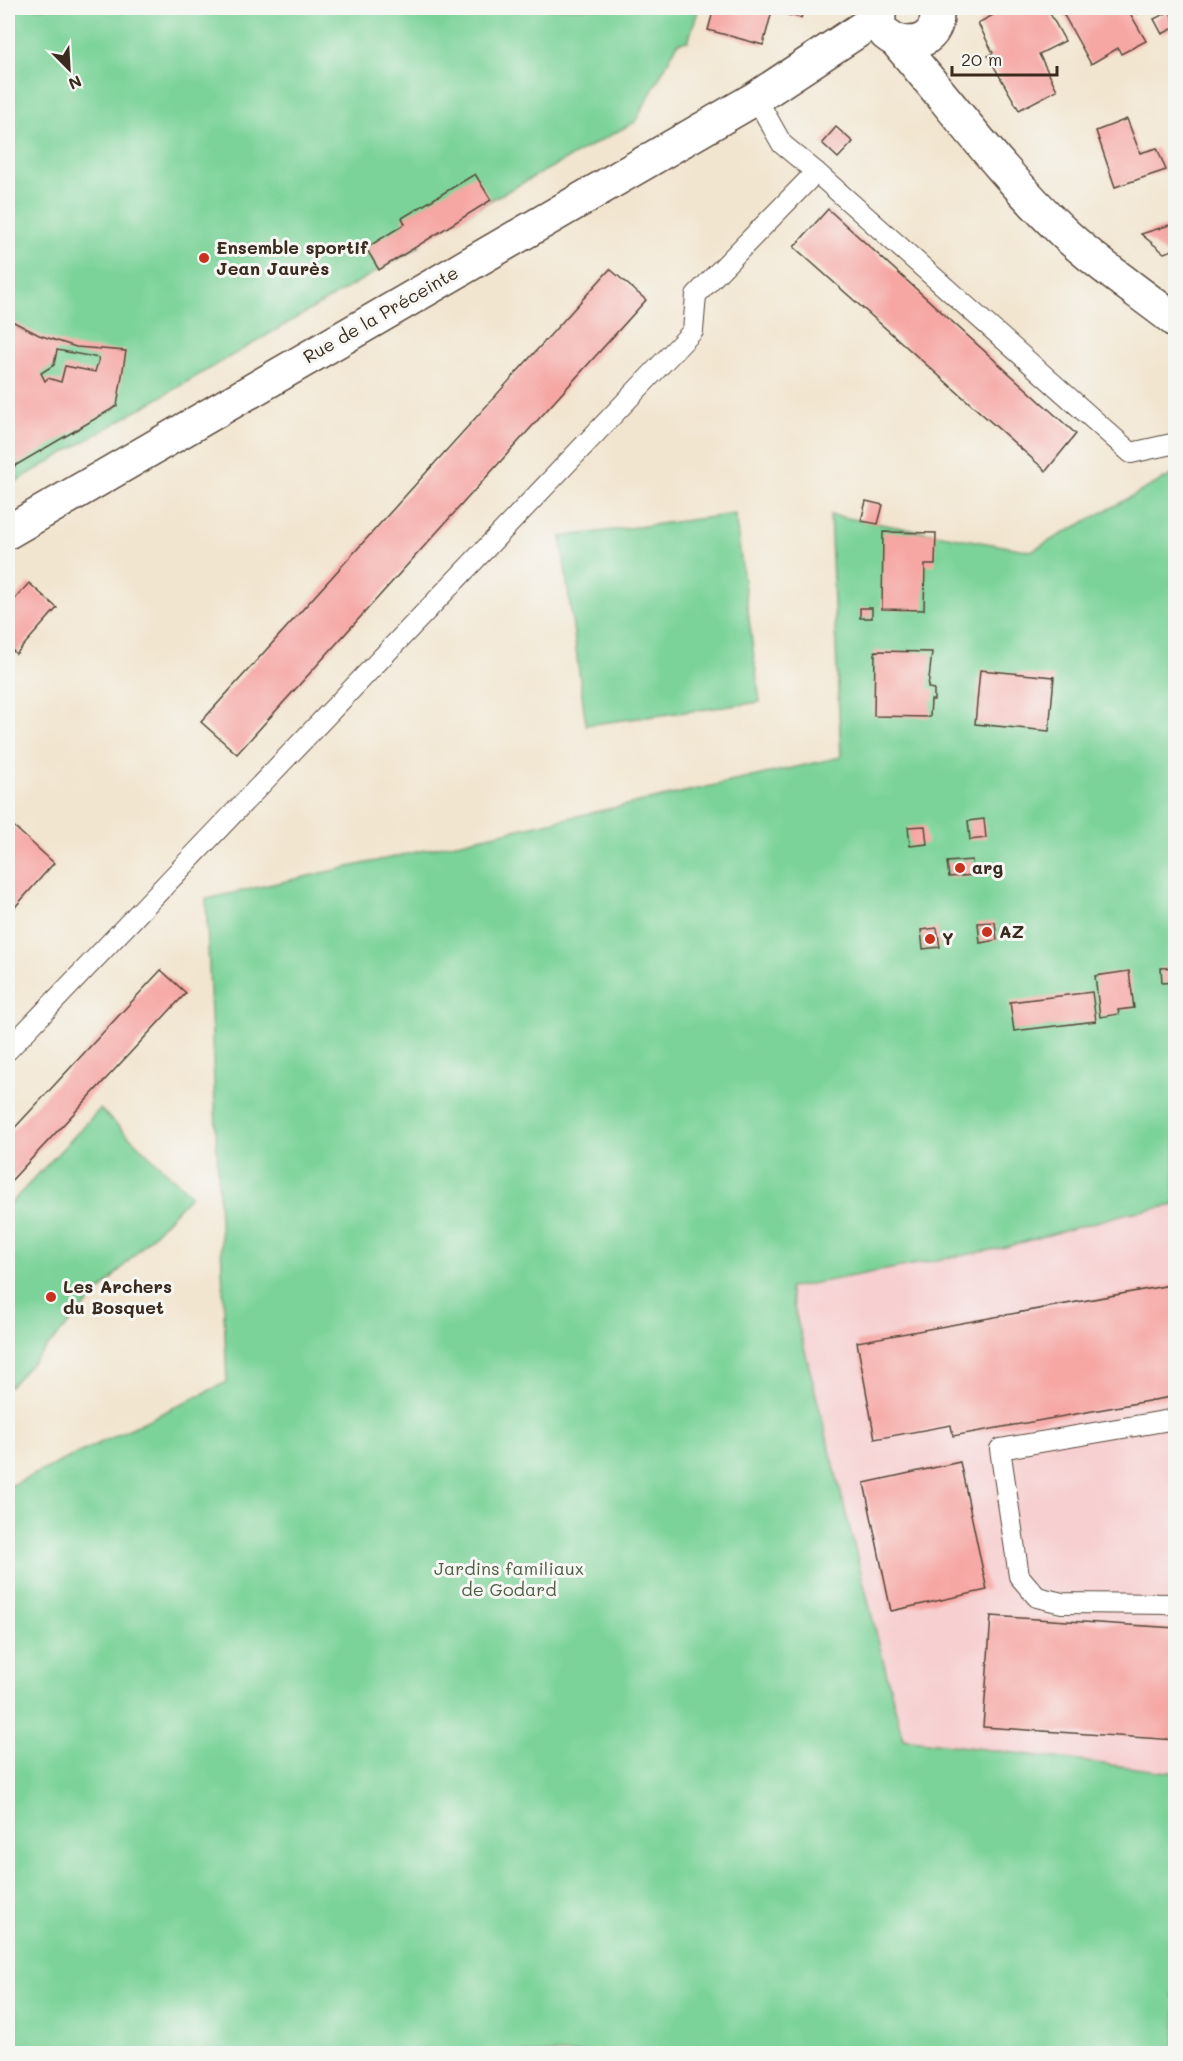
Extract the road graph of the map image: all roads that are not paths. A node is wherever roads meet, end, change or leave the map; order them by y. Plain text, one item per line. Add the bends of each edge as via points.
1 (933, 21) edge
2 (888, 27) edge
3 (756, 98) junction
4 (958, 111) junction
5 (816, 172) junction
6 (1176, 321) edge
7 (1176, 443) edge
8 (8, 532) edge
9 (8, 1050) edge
10 (1176, 1419) edge
11 (1176, 1604) edge

1 - 2 street via 915,44
1 - 4 street
2 - 3 street, Rue de la Préceinte
2 - 4 street
3 - 5 lane via 782,144
3 - 8 street, Rue de la Préceinte
4 - 6 street via 980,142 1064,234
5 - 7 lane via 1131,453
5 - 9 lane via 696,295 693,331
10 - 11 lane via 1000,1449 1019,1576 1037,1596 1062,1603

